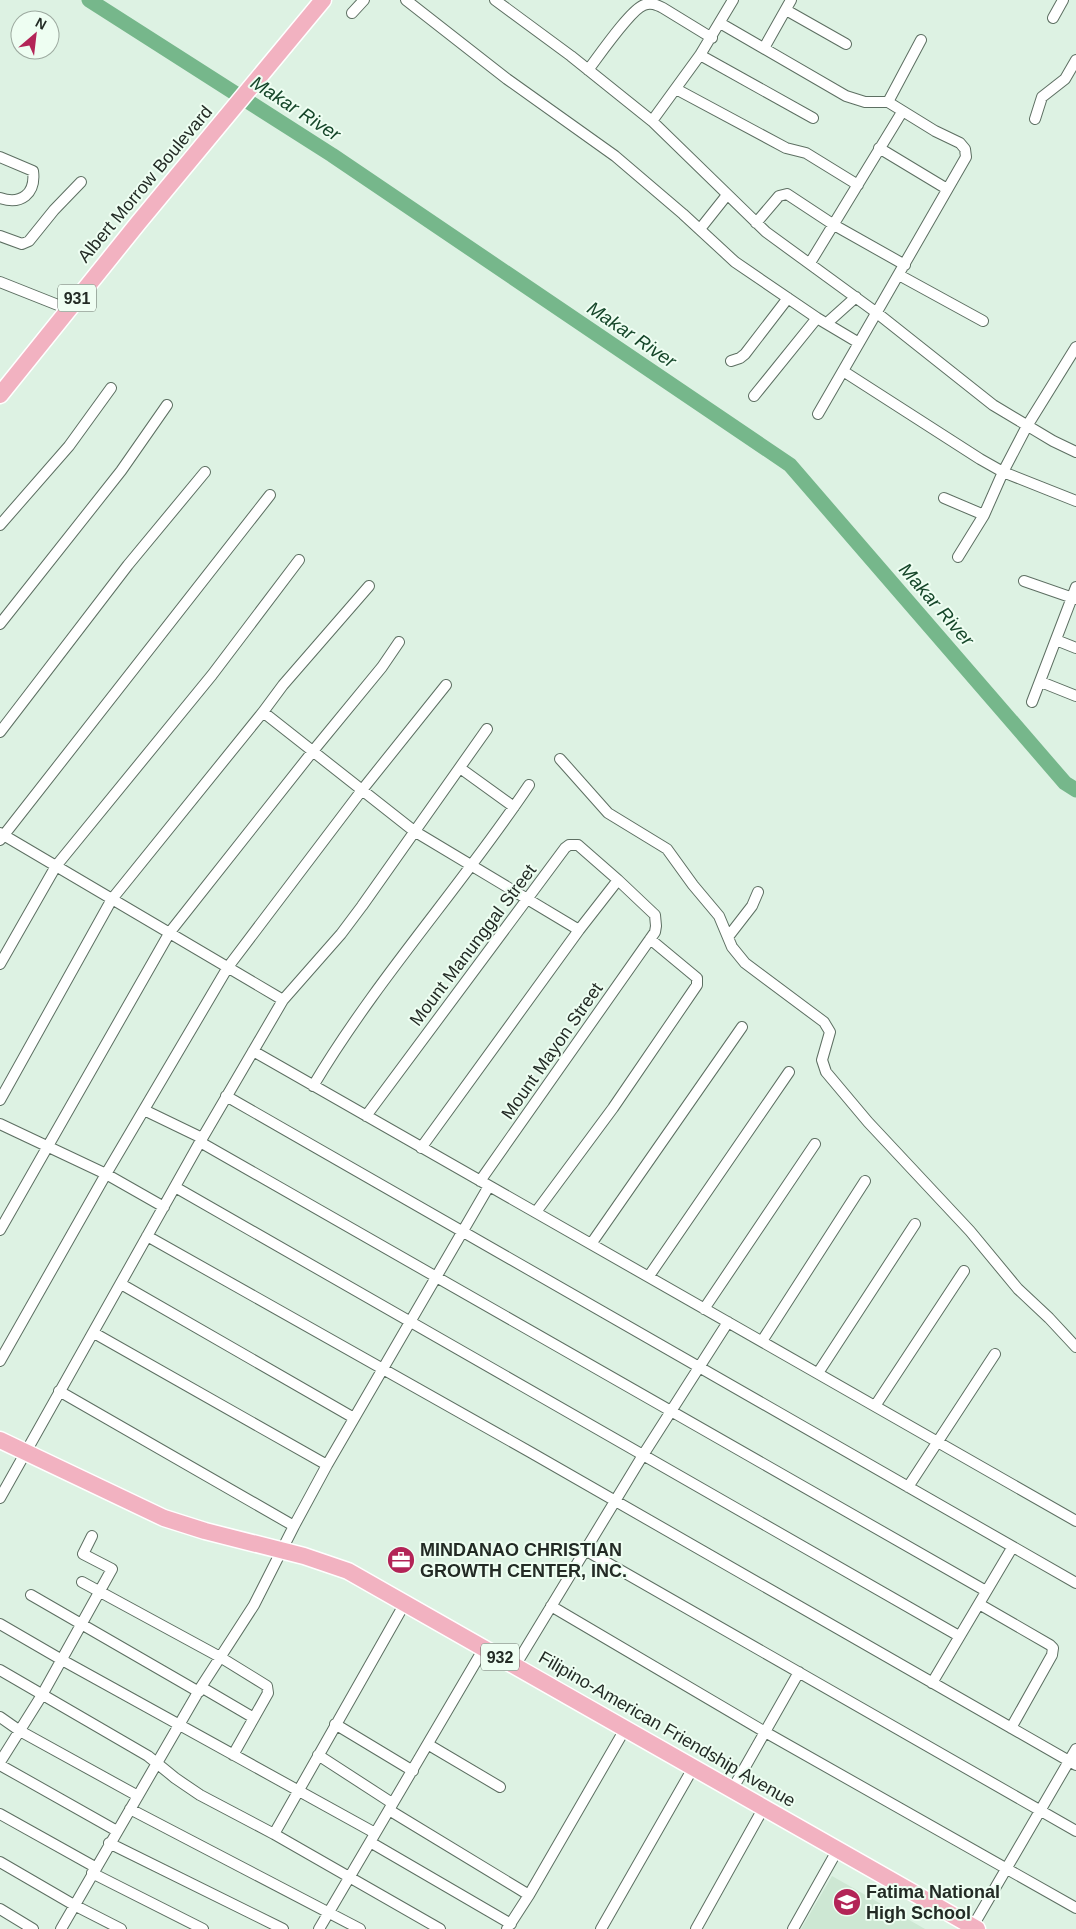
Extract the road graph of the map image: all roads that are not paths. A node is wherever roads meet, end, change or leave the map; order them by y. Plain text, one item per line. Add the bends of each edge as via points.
1 (323, 0) edge
2 (364, 0) edge
3 (406, 0) edge
4 (496, 0) edge
5 (733, 0) edge
6 (791, 0) edge
7 (1063, 0) edge
8 (786, 10) junction
9 (352, 12) dead end
10 (1053, 18) dead end
11 (720, 23) junction
12 (712, 38) junction
13 (921, 40) dead end
14 (846, 44) dead end
15 (764, 48) junction
16 (700, 55) junction
17 (1076, 60) edge
18 (588, 70) junction
19 (676, 89) junction
20 (888, 102) junction
21 (902, 112) junction
22 (813, 118) dead end
23 (1035, 120) dead end
24 (652, 121) junction
25 (879, 148) junction
26 (0, 157) edge
27 (81, 182) dead end
28 (858, 185) junction
29 (947, 189) junction
30 (727, 194) junction
31 (0, 198) edge
32 (756, 223) junction
33 (834, 225) junction
34 (700, 229) junction
35 (0, 236) edge
36 (810, 263) junction
37 (905, 265) junction
38 (899, 275) junction
39 (0, 282) edge
40 (856, 297) junction
41 (788, 298) junction
42 (68, 309) junction
43 (876, 313) junction
44 (822, 320) junction
45 (983, 321) dead end
46 (858, 343) junction
47 (1075, 349) edge
48 (731, 360) dead end
49 (843, 371) junction
50 (111, 388) dead end
51 (0, 395) edge
52 (754, 396) dead end
53 (167, 405) dead end
54 (818, 414) dead end
55 (1027, 426) junction
56 (1076, 452) edge
57 (204, 472) dead end
58 (1003, 472) junction
59 (270, 495) dead end
60 (944, 498) dead end
61 (1076, 501) edge
62 (984, 515) junction
63 (0, 525) edge
64 (958, 557) dead end
65 (299, 560) dead end
66 (1024, 581) dead end
67 (369, 586) dead end
68 (1076, 587) edge
69 (1074, 598) edge
70 (0, 624) edge
71 (1056, 640) junction
72 (399, 642) dead end
73 (1076, 648) edge
74 (1041, 682) junction
75 (446, 685) dead end
76 (1076, 696) edge
77 (1032, 702) dead end
78 (263, 712) junction
79 (487, 729) dead end
80 (0, 732) edge
81 (313, 751) junction
82 (560, 759) dead end
83 (460, 768) junction
84 (529, 785) dead end
85 (362, 790) junction
86 (514, 806) junction
87 (414, 831) junction
88 (1, 836) edge
89 (56, 866) junction
90 (472, 867) junction
91 (618, 880) junction
92 (758, 892) dead end
93 (112, 899) junction
94 (528, 899) junction
95 (580, 930) junction
96 (170, 932) junction
97 (728, 937) junction
98 (650, 939) junction
99 (0, 964) edge
100 (228, 967) junction
101 (284, 1000) junction
102 (742, 1027) dead end
103 (253, 1051) junction
104 (789, 1072) dead end
105 (314, 1086) junction
106 (226, 1096) junction
107 (0, 1100) edge
108 (144, 1110) junction
109 (366, 1116) junction
110 (0, 1124) edge
111 (201, 1140) junction
112 (816, 1144) dead end
113 (47, 1146) junction
114 (421, 1148) junction
115 (106, 1174) junction
116 (865, 1181) dead end
117 (484, 1184) junction
118 (175, 1187) junction
119 (164, 1207) junction
120 (536, 1212) junction
121 (915, 1224) dead end
122 (0, 1230) edge
123 (462, 1232) junction
124 (147, 1236) junction
125 (591, 1244) junction
126 (964, 1270) dead end
127 (649, 1276) junction
128 (436, 1277) junction
129 (121, 1284) junction
130 (704, 1309) junction
131 (411, 1322) junction
132 (728, 1322) junction
133 (94, 1333) junction
134 (762, 1341) junction
135 (1076, 1347) edge
136 (995, 1354) dead end
137 (0, 1361) edge
138 (699, 1367) junction
139 (383, 1369) junction
140 (818, 1373) junction
141 (59, 1391) junction
142 (875, 1406) junction
143 (671, 1412) junction
144 (354, 1418) junction
145 (0, 1440) edge
146 (937, 1441) junction
147 (26, 1452) junction
148 (643, 1455) junction
149 (327, 1465) junction
150 (908, 1487) junction
151 (0, 1498) edge
152 (614, 1502) junction
153 (1076, 1521) edge
154 (294, 1526) junction
155 (92, 1536) dead end
156 (1012, 1548) junction
157 (282, 1550) junction
158 (585, 1550) junction
159 (82, 1582) dead end
160 (1076, 1583) edge
161 (100, 1591) junction
162 (986, 1591) junction
163 (31, 1595) dead end
164 (405, 1603) junction
165 (979, 1604) junction
166 (551, 1606) junction
167 (0, 1624) edge
168 (81, 1624) junction
169 (959, 1636) junction
170 (484, 1648) junction
171 (220, 1657) junction
172 (62, 1660) junction
173 (516, 1666) junction
174 (0, 1670) edge
175 (800, 1672) junction
176 (932, 1683) junction
177 (200, 1690) junction
178 (42, 1695) junction
179 (0, 1717) edge
180 (254, 1718) junction
181 (336, 1724) junction
182 (181, 1725) junction
183 (1011, 1728) junction
184 (625, 1729) junction
185 (20, 1731) junction
186 (765, 1732) junction
187 (429, 1745) junction
188 (1076, 1749) edge
189 (233, 1754) junction
190 (318, 1755) junction
191 (0, 1763) edge
192 (1072, 1763) edge
193 (158, 1764) junction
194 (694, 1768) junction
195 (412, 1771) junction
196 (500, 1787) dead end
197 (299, 1790) junction
198 (732, 1790) junction
199 (138, 1796) junction
200 (390, 1806) junction
201 (764, 1808) junction
202 (130, 1809) junction
203 (1040, 1811) junction
204 (0, 1814) edge
205 (116, 1831) junction
206 (1076, 1831) edge
207 (274, 1834) junction
208 (373, 1837) junction
209 (109, 1843) junction
210 (838, 1849) junction
211 (0, 1862) edge
212 (1007, 1868) junction
213 (94, 1870) junction
214 (349, 1877) junction
215 (529, 1895) junction
216 (74, 1905) junction
217 (1076, 1908) edge
218 (0, 1909) edge
219 (329, 1912) junction
220 (424, 1925) edge
221 (509, 1926) edge
222 (975, 1928) edge
223 (33, 1929) edge
224 (61, 1929) edge
225 (121, 1929) edge
226 (203, 1929) edge
227 (284, 1929) edge
228 (319, 1929) edge
229 (360, 1929) edge
230 (440, 1929) edge
231 (601, 1929) edge
232 (696, 1929) edge
233 (793, 1929) edge

1 - 42 main road, Albert Morrow Boulevard / 931
2 - 9 street
3 - 34 street via 507,79 615,156
4 - 18 street
5 - 11 street
6 - 8 street
7 - 10 street
8 - 14 street
8 - 15 street
11 - 12 street
11 - 15 street
12 - 16 street
12 - 18 street via 663,8 646,4 626,22
13 - 20 street
15 - 20 street via 855,100
16 - 19 street
16 - 22 street
17 - 23 street via 1065,79 1042,97
18 - 24 street
19 - 24 street
19 - 28 street via 786,148 806,153
20 - 21 street
21 - 25 street
21 - 29 street via 960,143 965,149 966,157
24 - 30 street
25 - 28 street
25 - 29 street
26 - 31 street via 33,171 33,176 23,199
27 - 35 street via 29,241 22,244
28 - 33 street
29 - 37 street
30 - 32 street
30 - 34 street
32 - 33 street via 779,196 787,194
32 - 36 street
33 - 36 street
33 - 37 street
34 - 41 street via 735,262
36 - 40 street
37 - 38 street
38 - 43 street
38 - 45 street
39 - 42 street
40 - 43 street
40 - 44 street
41 - 44 street
41 - 48 street via 745,354
42 - 51 main road, Albert Morrow Boulevard / 931
43 - 46 street
43 - 55 street via 993,405
44 - 46 street
44 - 52 street
46 - 49 street
47 - 55 street
49 - 54 street
49 - 58 street
50 - 63 street via 69,446
53 - 70 street via 121,471
55 - 56 street
55 - 58 street
57 - 80 street
58 - 61 street
58 - 62 street
59 - 88 street
60 - 62 street
62 - 64 street
65 - 89 street via 212,675
66 - 69 street
67 - 78 street
68 - 69 street
69 - 71 street
71 - 73 street
71 - 74 street
72 - 81 street via 382,668
74 - 76 street
74 - 77 street
75 - 85 street
78 - 81 street
78 - 93 street
79 - 83 street
81 - 85 street
81 - 96 street
82 - 97 street via 608,813 667,849 720,916
83 - 86 street
83 - 87 street
84 - 86 street
85 - 87 street
85 - 100 street
86 - 90 street
87 - 90 street
87 - 101 street via 341,934
88 - 89 street
89 - 93 street
89 - 99 street
90 - 94 street
90 - 105 street via 356,1018
91 - 94 street, Mount Manunggal Street via 578,845 569,845
91 - 95 street
91 - 98 street via 655,915 656,926
92 - 97 street
93 - 96 street
93 - 107 street
94 - 95 street
94 - 109 street, Mount Manunggal Street
95 - 114 street
96 - 100 street
96 - 113 street
97 - 135 street via 744,962 824,1022 830,1032 822,1060 826,1072 874,1129 970,1230 1018,1289
98 - 117 street, Mount Mayon Street
98 - 120 street via 697,978 697,985 613,1108
100 - 101 street
100 - 108 street
101 - 103 street
102 - 125 street
103 - 105 street
103 - 106 street
104 - 127 street
105 - 109 street
106 - 111 street
106 - 123 street
108 - 111 street
108 - 115 street
109 - 114 street
110 - 113 street
111 - 118 street
111 - 128 street
112 - 130 street
113 - 115 street
113 - 122 street
114 - 117 street
115 - 119 street
115 - 137 street
116 - 134 street
117 - 120 street
117 - 123 street, Mount Mayon Street
118 - 119 street
118 - 131 street
119 - 124 street
120 - 125 street
121 - 140 street
123 - 128 street, Mount Mayon Street
123 - 138 street
124 - 129 street
124 - 139 street
125 - 127 street
126 - 142 street
127 - 130 street
128 - 131 street, Mount Mayon Street
128 - 143 street
129 - 133 street
129 - 144 street
130 - 132 street
131 - 139 street, Mount Mayon Street
131 - 148 street
132 - 134 street
132 - 138 street
133 - 141 street
133 - 149 street
134 - 140 street
136 - 146 street
138 - 143 street
138 - 150 street
139 - 144 street, Mount Mayon Street
139 - 152 street
140 - 142 street
141 - 147 street
141 - 154 street
142 - 146 street
143 - 148 street
143 - 162 street
144 - 149 street, Mount Mayon Street
145 - 147 main road, Filipino-American Friendship Avenue / 932
146 - 150 street
146 - 153 street
147 - 151 street
147 - 157 main road, Filipino-American Friendship Avenue / 932 via 164,1518
148 - 152 street
148 - 169 street
149 - 154 street, Mount Mayon Street
150 - 156 street
152 - 158 street
152 - 176 street
154 - 157 street, Mount Mayon Street
155 - 161 street via 83,1554 112,1569
156 - 160 street
156 - 162 street
157 - 164 main road, Filipino-American Friendship Avenue / 932 via 348,1572
157 - 171 street, Mount Mayon Street via 254,1605
158 - 166 street
158 - 175 street
159 - 161 street
161 - 168 street
161 - 171 street
162 - 165 street
163 - 168 street
164 - 170 main road, Filipino-American Friendship Avenue / 932
164 - 181 street
165 - 169 street
165 - 183 street via 1053,1648
166 - 173 street
166 - 186 street
167 - 172 street
168 - 172 street
168 - 177 street
169 - 176 street
170 - 173 main road, Filipino-American Friendship Avenue / 932
170 - 187 street
171 - 177 street, Mount Mayon Street
171 - 180 street via 267,1686 268,1692
172 - 178 street
172 - 182 street
173 - 184 main road, Filipino-American Friendship Avenue / 932
174 - 178 street
175 - 186 street
175 - 203 street
176 - 183 street
177 - 180 street
177 - 182 street, Mount Mayon Street
178 - 185 street
178 - 193 street
179 - 185 street
180 - 189 street
181 - 190 street
181 - 195 street
182 - 189 street
182 - 193 street, Mount Mayon Street
183 - 192 street
184 - 194 main road, Filipino-American Friendship Avenue / 932
184 - 215 street
185 - 191 street
185 - 199 street
186 - 198 street
186 - 212 street
187 - 195 street
187 - 196 street
188 - 192 street
189 - 197 street
190 - 197 street
190 - 200 street
191 - 205 street
192 - 203 street
193 - 199 street, Mount Mayon Street
193 - 207 street via 200,1795
194 - 198 main road, Filipino-American Friendship Avenue / 932
194 - 231 street
195 - 200 street
197 - 207 street
197 - 208 street
198 - 201 main road, Filipino-American Friendship Avenue / 932
199 - 202 street, Mount Mayon Street
200 - 208 street
200 - 215 street
201 - 210 main road, Filipino-American Friendship Avenue / 932
201 - 232 street
202 - 205 street, Mount Mayon Street
202 - 219 street
203 - 206 street
203 - 212 street
204 - 213 street
205 - 209 street, Mount Mayon Street
207 - 214 street
208 - 214 street
208 - 221 street
209 - 213 street, Mount Mayon Street
209 - 227 street
210 - 222 main road, Filipino-American Friendship Avenue / 932
210 - 233 street
211 - 216 street
212 - 217 street
212 - 222 street
213 - 216 street, Mount Mayon Street
213 - 226 street
214 - 219 street
214 - 220 street
215 - 221 street
216 - 224 street, Mount Mayon Street
216 - 225 street
218 - 223 street
219 - 228 street
219 - 229 street
220 - 230 street

